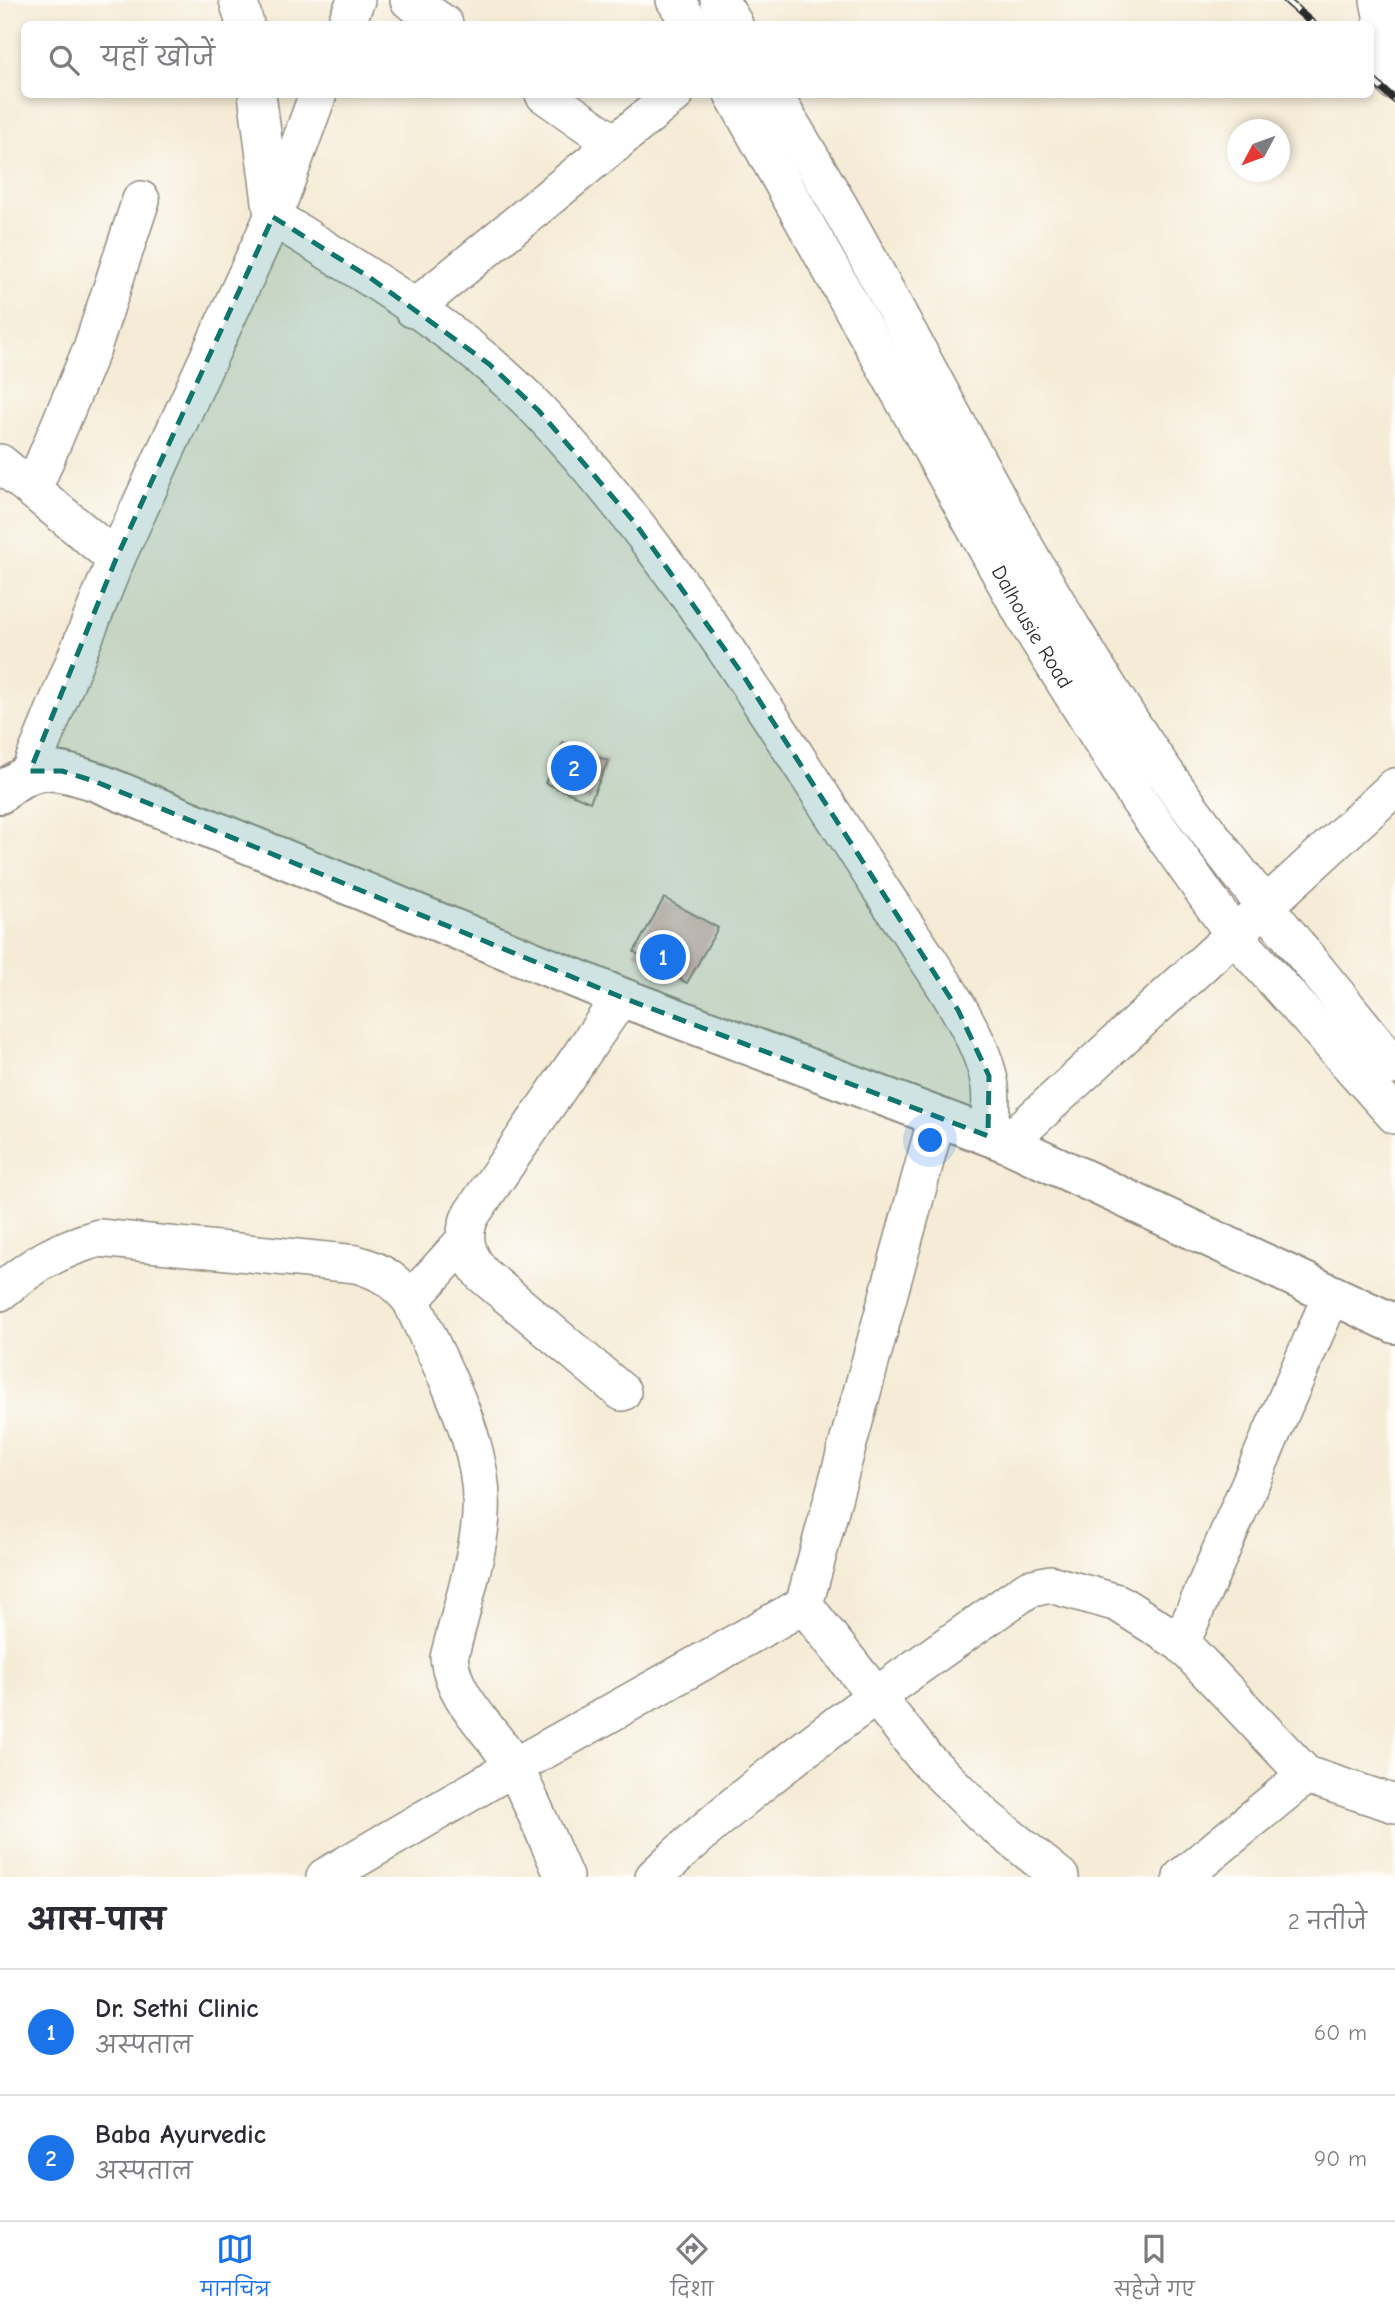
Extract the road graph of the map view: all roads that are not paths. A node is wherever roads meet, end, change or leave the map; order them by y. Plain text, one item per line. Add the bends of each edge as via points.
1 (238, 0) edge
2 (329, 0) edge
3 (356, 0) edge
4 (409, 0) edge
5 (675, 0) edge
6 (719, 0) edge
7 (1380, 0) edge
8 (244, 21) edge
9 (332, 21) edge
10 (347, 21) edge
11 (440, 21) edge
12 (689, 21) edge
13 (732, 21) edge
14 (1395, 82) edge
15 (258, 98) edge
16 (317, 98) edge
17 (550, 98) edge
18 (670, 98) edge
19 (735, 98) edge
20 (776, 98) edge
21 (615, 144) junction
22 (141, 200) dead end
23 (273, 217) junction
24 (413, 309) junction
25 (942, 399) junction
26 (910, 416) junction
27 (0, 463) edge
28 (33, 489) junction
29 (116, 559) junction
30 (30, 771) junction
31 (1395, 787) edge
32 (0, 794) edge
33 (1266, 908) junction
34 (1236, 936) junction
35 (621, 997) junction
36 (1395, 1066) edge
37 (1395, 1115) edge
38 (937, 1117) junction
39 (998, 1139) junction
40 (464, 1241) junction
41 (6, 1274) edge
42 (1332, 1294) junction
43 (411, 1300) junction
44 (1395, 1324) edge
45 (622, 1392) dead end
46 (804, 1605) junction
47 (1181, 1643) junction
48 (874, 1696) junction
49 (514, 1767) junction
50 (1306, 1775) junction
51 (1395, 1804) edge
52 (326, 1877) edge
53 (564, 1877) edge
54 (654, 1877) edge
55 (1060, 1877) edge
56 (1182, 1877) edge

1 - 8 street
2 - 9 street
3 - 10 street
4 - 11 street
5 - 12 street
6 - 13 street
7 - 14 street
15 - 23 street
16 - 23 street
17 - 21 street
18 - 21 street
19 - 26 street, Dalhousie Road
20 - 25 street, Dalhousie Road
21 - 24 street
22 - 28 street via 92,348
23 - 24 street
23 - 29 street
24 - 39 street via 489,364 539,411 635,523 743,675 958,1010 989,1076
25 - 26 street
25 - 33 street, Dalhousie Road via 1060,606 1152,754
26 - 34 street, Dalhousie Road via 1089,723
27 - 28 street
28 - 29 street
29 - 30 street
30 - 32 main road
30 - 35 main road via 62,771 94,781
31 - 33 street
33 - 34 street
33 - 36 street, Dalhousie Road
34 - 37 street, Dalhousie Road
34 - 39 street
35 - 38 main road
35 - 40 street via 471,1215
38 - 39 main road
38 - 46 street
39 - 42 main road
40 - 43 street
40 - 45 street via 482,1274
41 - 43 street via 99,1238 356,1264 380,1271
42 - 44 main road
42 - 47 street
43 - 49 street via 469,1434 479,1470 480,1532 449,1658 451,1671 475,1714
46 - 48 street
46 - 49 street
47 - 48 street via 1118,1603 1050,1584 1028,1589
47 - 50 street
48 - 54 street via 711,1823
48 - 55 street via 925,1758 985,1817
49 - 52 street
49 - 53 street
50 - 51 street
50 - 56 street

